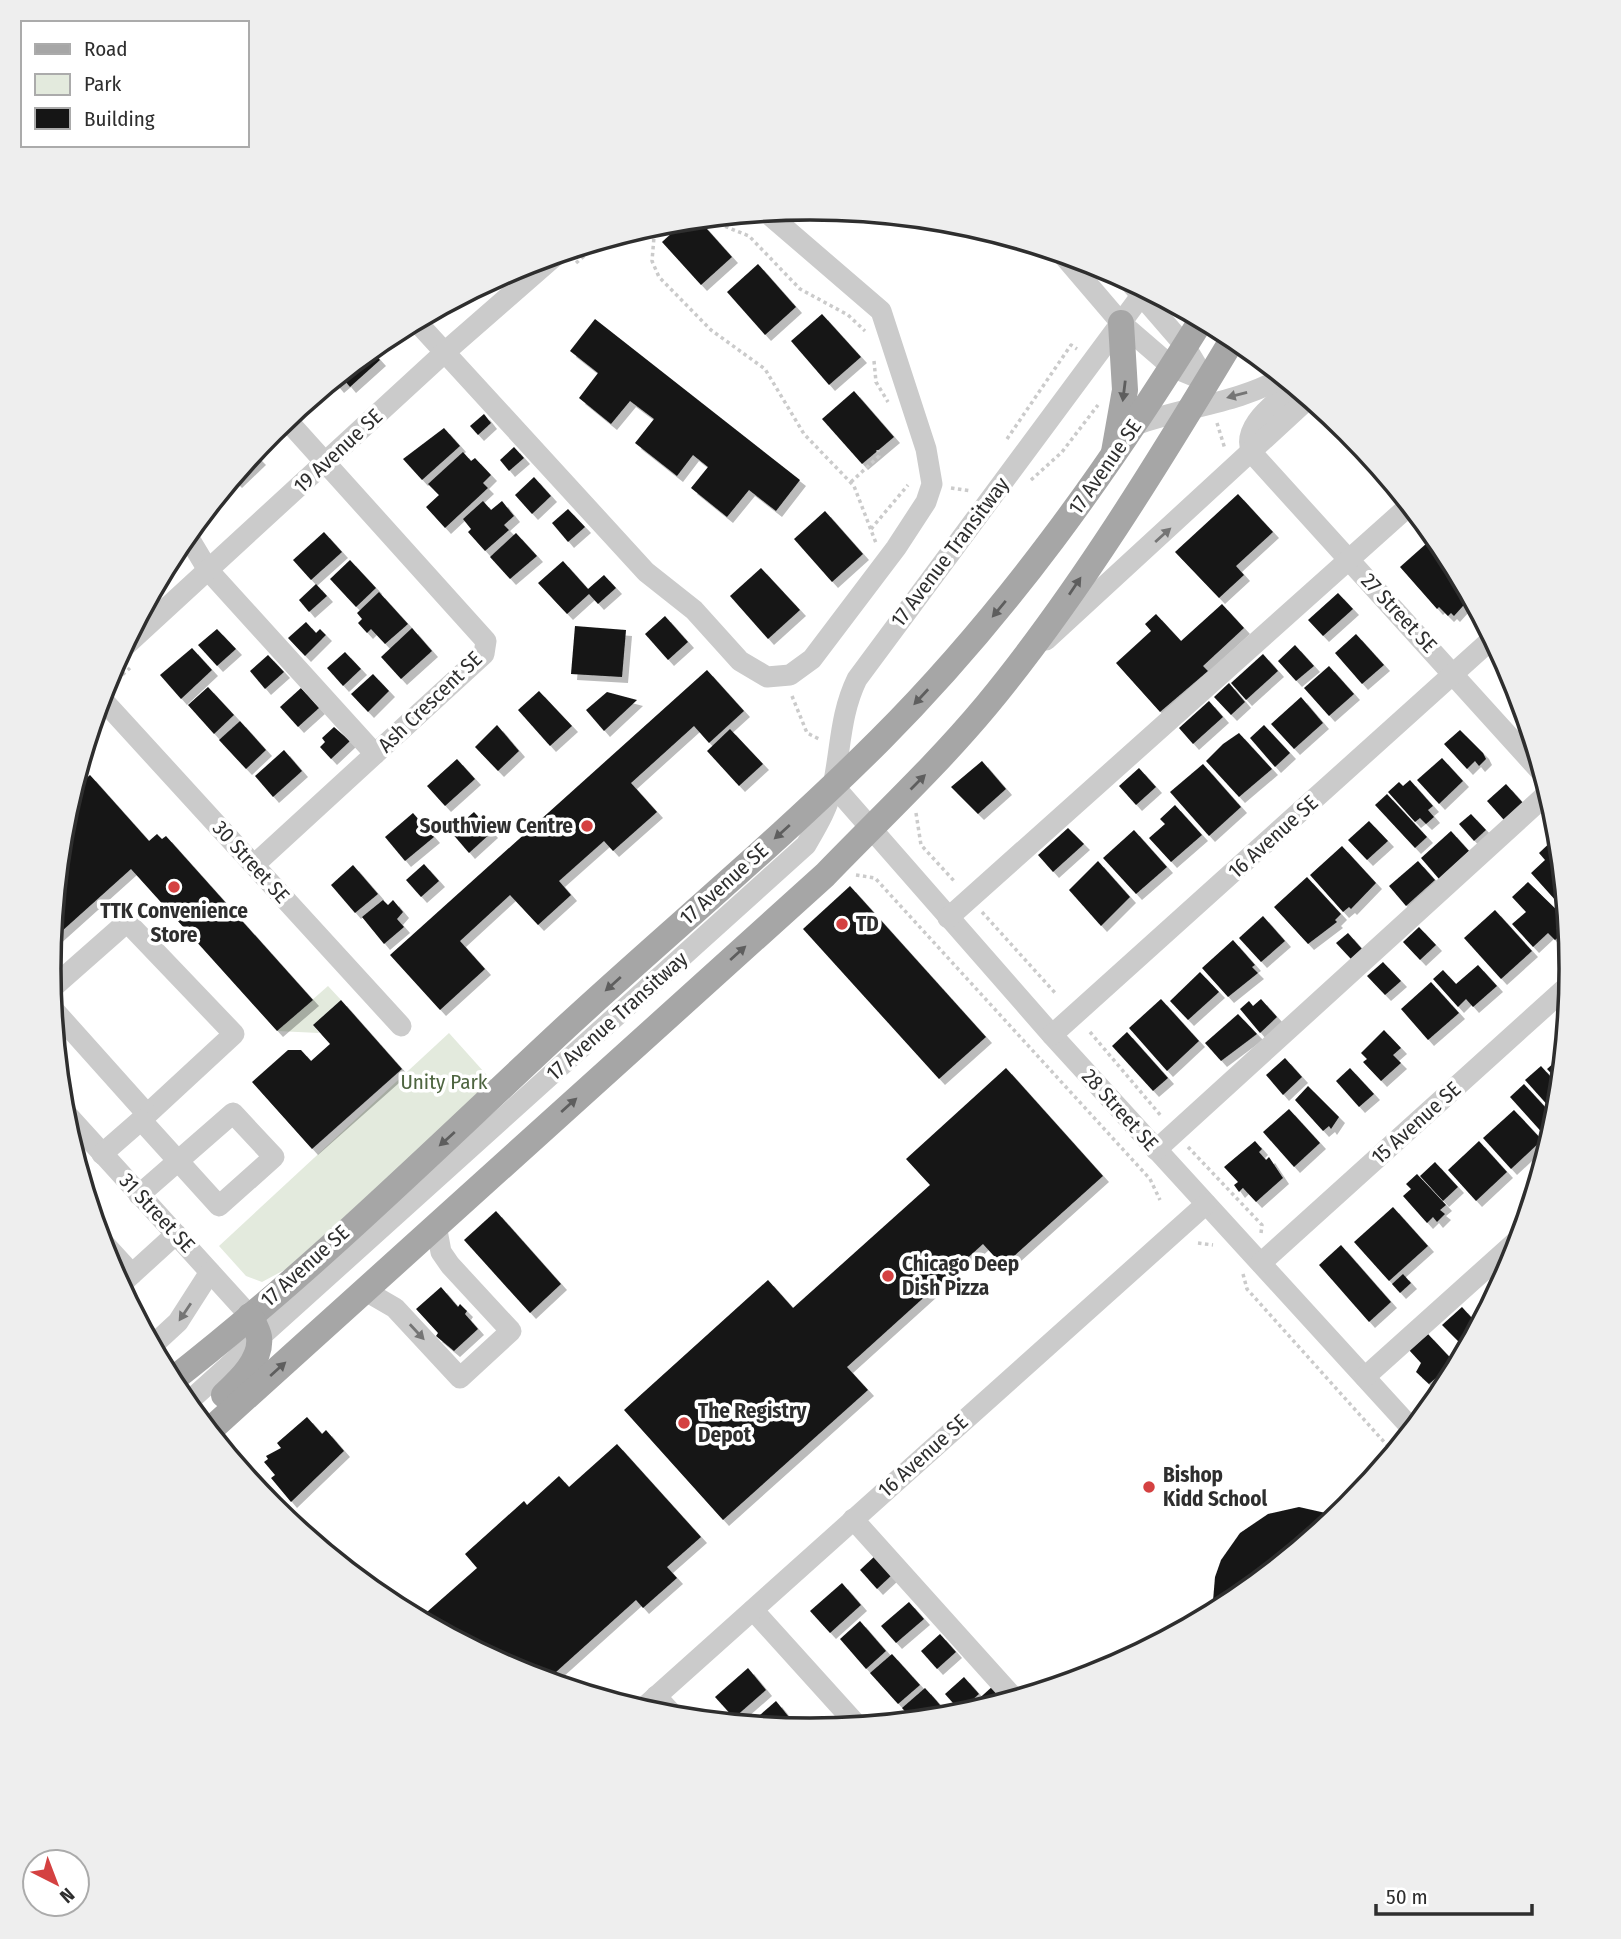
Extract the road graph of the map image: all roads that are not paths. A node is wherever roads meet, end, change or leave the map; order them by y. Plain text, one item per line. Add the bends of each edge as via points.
1 (777, 221) edge
2 (1075, 269) edge
3 (536, 273) edge
4 (1140, 297) edge
5 (1148, 301) edge
6 (1121, 323) junction
7 (1196, 328) edge
8 (423, 329) edge
9 (1228, 347) edge
10 (445, 352) junction
11 (1179, 356) junction
12 (1206, 382) junction
13 (1275, 382) edge
14 (1288, 392) edge
15 (1303, 404) edge
16 (1201, 410) junction
17 (1135, 425) junction
18 (294, 427) edge
19 (1252, 453) junction
20 (1114, 457) junction
21 (326, 462) junction
22 (1403, 511) edge
23 (193, 545) edge
24 (1350, 559) junction
25 (208, 570) junction
26 (144, 629) edge
27 (1485, 645) edge
28 (1021, 662) junction
29 (1454, 673) junction
30 (109, 707) edge
31 (375, 754) junction
32 (1529, 758) edge
33 (833, 785) junction
34 (1540, 800) edge
35 (869, 830) junction
36 (254, 865) junction
37 (948, 919) junction
38 (61, 980) edge
39 (1559, 994) edge
40 (63, 1021) edge
41 (401, 1026) dead end
42 (1052, 1035) junction
43 (144, 1117) junction
44 (79, 1128) edge
45 (1156, 1150) junction
46 (102, 1154) junction
47 (179, 1160) junction
48 (139, 1195) junction
49 (1206, 1204) junction
50 (436, 1225) junction
51 (176, 1234) junction
52 (1505, 1252) edge
53 (1261, 1263) junction
54 (210, 1272) junction
55 (128, 1278) edge
56 (364, 1290) junction
57 (255, 1327) junction
58 (159, 1339) edge
59 (181, 1375) edge
60 (1365, 1377) junction
61 (194, 1395) edge
62 (206, 1411) edge
63 (1407, 1423) edge
64 (215, 1425) edge
65 (853, 1519) junction
66 (753, 1610) junction
67 (1008, 1692) edge
68 (651, 1701) edge
69 (850, 1717) edge

1 - 10 street via 881,311 926,449 932,484 926,502 896,548 812,659 785,676 767,677 740,661 694,610 646,572
2 - 6 street
3 - 10 street, 19 Avenue SE
4 - 6 street, 17 Avenue Transitway
5 - 11 street
6 - 11 street
6 -> 20 main road via 1125,390
6 - 33 street, 17 Avenue Transitway via 857,679 846,703
7 - 11 main road, 17 Avenue SE
8 - 10 street
9 - 12 main road, 17 Avenue SE
10 - 21 street, 19 Avenue SE
11 - 12 street
11 - 17 main road, 17 Avenue SE
12 - 16 main road, 17 Avenue SE
13 -> 16 street
14 - 19 street via 1250,433
15 - 19 street, 17 Avenue SE
16 - 17 street
28 -> 16 main road, 17 Avenue SE
17 - 20 main road, 17 Avenue SE
18 - 21 street
19 - 24 street, 27 Street SE
28 -> 19 street, 17 Avenue SE
20 -> 33 main road, 17 Avenue SE via 999,610
21 - 25 street, 19 Avenue SE
21 - 31 street, Ash Crescent SE via 486,641 484,654
22 - 24 street
23 - 25 street
24 - 29 street, 27 Street SE
24 - 37 street
25 - 26 street, 19 Avenue SE
25 - 31 street
27 - 29 street, 16 Avenue SE
35 -> 28 main road, 17 Avenue SE via 956,742
29 - 32 street, 27 Street SE
29 - 42 street, 16 Avenue SE
30 - 36 street, 30 Street SE
31 - 36 street, Ash Crescent SE
33 - 35 street, 28 Street SE
33 - 57 main road, 17 Avenue SE
34 - 45 street
35 - 37 street, 28 Street SE
50 -> 35 main road, 17 Avenue SE via 815,884
36 - 41 street, 30 Street SE
37 - 42 street, 28 Street SE
38 - 43 street via 127,922 234,1034
39 - 53 street, 15 Avenue SE
40 - 43 street
42 - 45 street, 28 Street SE
43 - 46 street
43 - 47 street
44 - 46 street, 31 Street SE
45 - 49 street, 28 Street SE
46 - 48 street, 31 Street SE
47 - 47 street via 233,1113 274,1157 219,1206
47 - 48 street
48 - 51 street, 31 Street SE
49 - 53 street, 28 Street SE
49 - 65 street, 16 Avenue SE
50 - 56 main road, 17 Avenue SE
56 -> 50 street via 395,1308 460,1378 510,1331 450,1265 441,1252
51 - 54 street, 31 Street SE
51 - 55 street
52 - 60 street
53 - 60 street, 28 Street SE
54 - 57 street, 31 Street SE
54 -> 58 street via 178,1322
64 -> 56 main road, 17 Avenue SE
57 - 59 main road, 17 Avenue SE
57 - 61 street
57 - 62 main road via 247,1372
60 - 63 street, 28 Street SE
65 - 66 street, 16 Avenue SE
65 - 67 street
66 - 68 street, 16 Avenue SE
66 - 69 street

